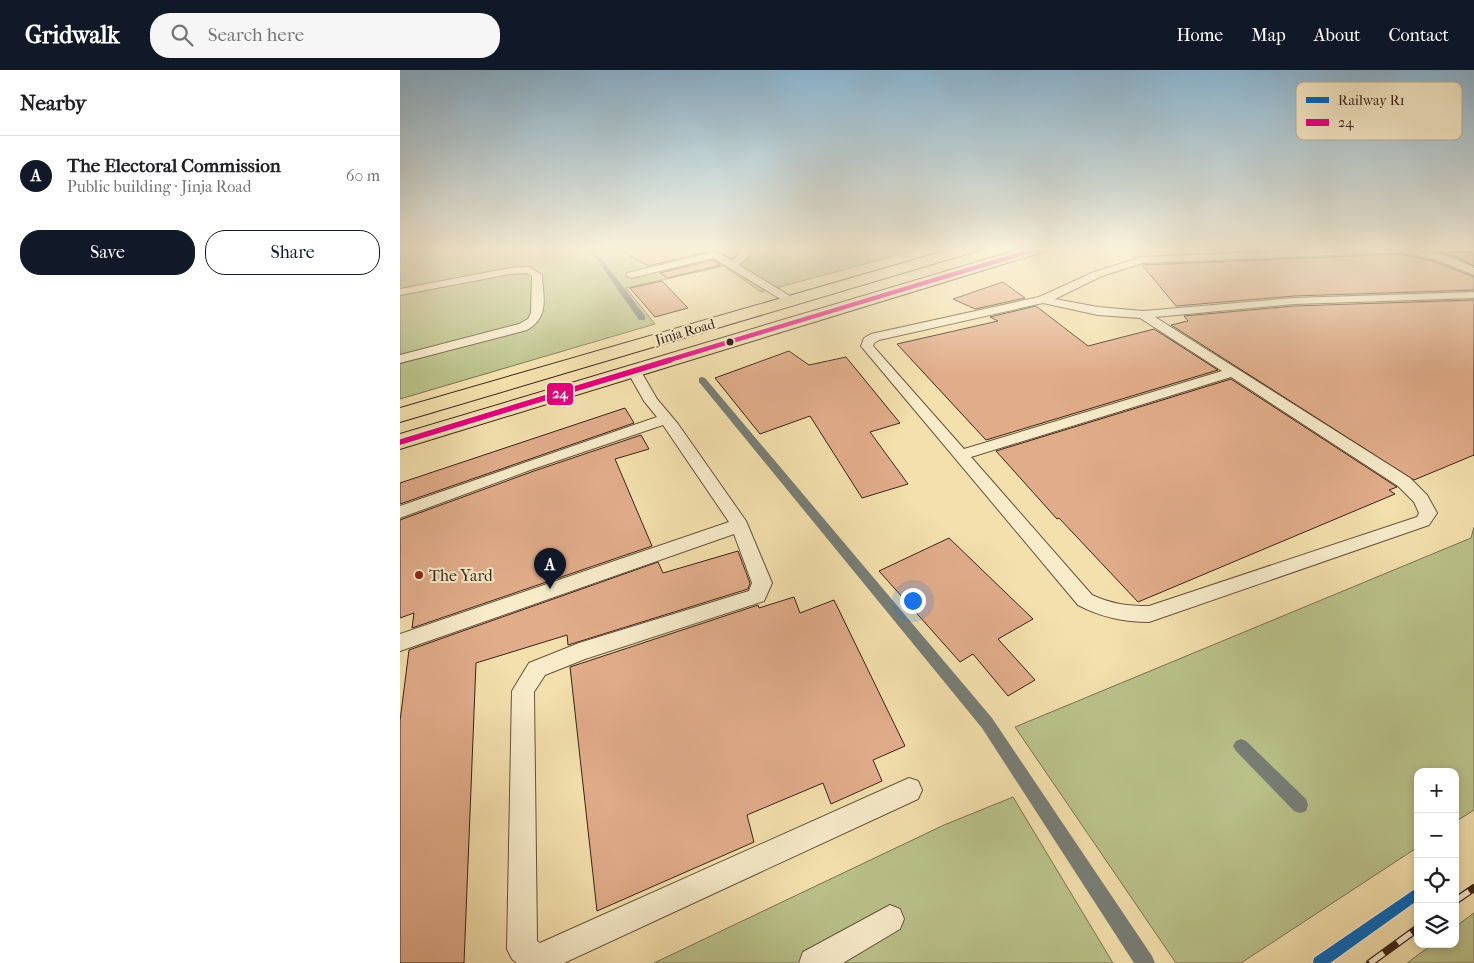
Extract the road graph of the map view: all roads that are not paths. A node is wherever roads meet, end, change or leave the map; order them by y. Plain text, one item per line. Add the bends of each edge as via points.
1 (537, 290) edge
2 (773, 290) edge
3 (829, 290) edge
4 (902, 290) edge
5 (1065, 290) edge
6 (1474, 295) edge
7 (1043, 300) junction
8 (791, 301) junction
9 (1143, 315) junction
10 (400, 359) edge
11 (634, 371) junction
12 (1232, 372) junction
13 (400, 415) edge
14 (667, 419) junction
15 (400, 442) edge
16 (961, 456) junction
17 (400, 512) edge
18 (740, 525) junction
19 (400, 643) edge
20 (909, 790) dead end
21 (890, 919) dead end
22 (814, 963) edge

1 - 10 lane via 537,313 533,321 523,327
2 - 8 lane
3 - 8 highway, Jinja Road
4 - 11 highway, Jinja Road
5 - 7 lane
6 - 9 lane via 1294,301
7 - 9 lane via 1098,311
7 - 16 lane via 875,336 868,341 867,346
8 - 13 highway, Jinja Road
9 - 12 lane
11 - 14 lane via 651,401
11 - 15 highway, Jinja Road
12 - 16 lane
12 - 16 lane via 1404,482 1428,513 1423,521 1150,614 1106,612 1085,600
14 - 17 lane
14 - 18 lane
18 - 19 lane
18 - 20 lane via 762,583 757,596 579,652 537,669 523,691 522,949 540,959
21 - 22 lane

